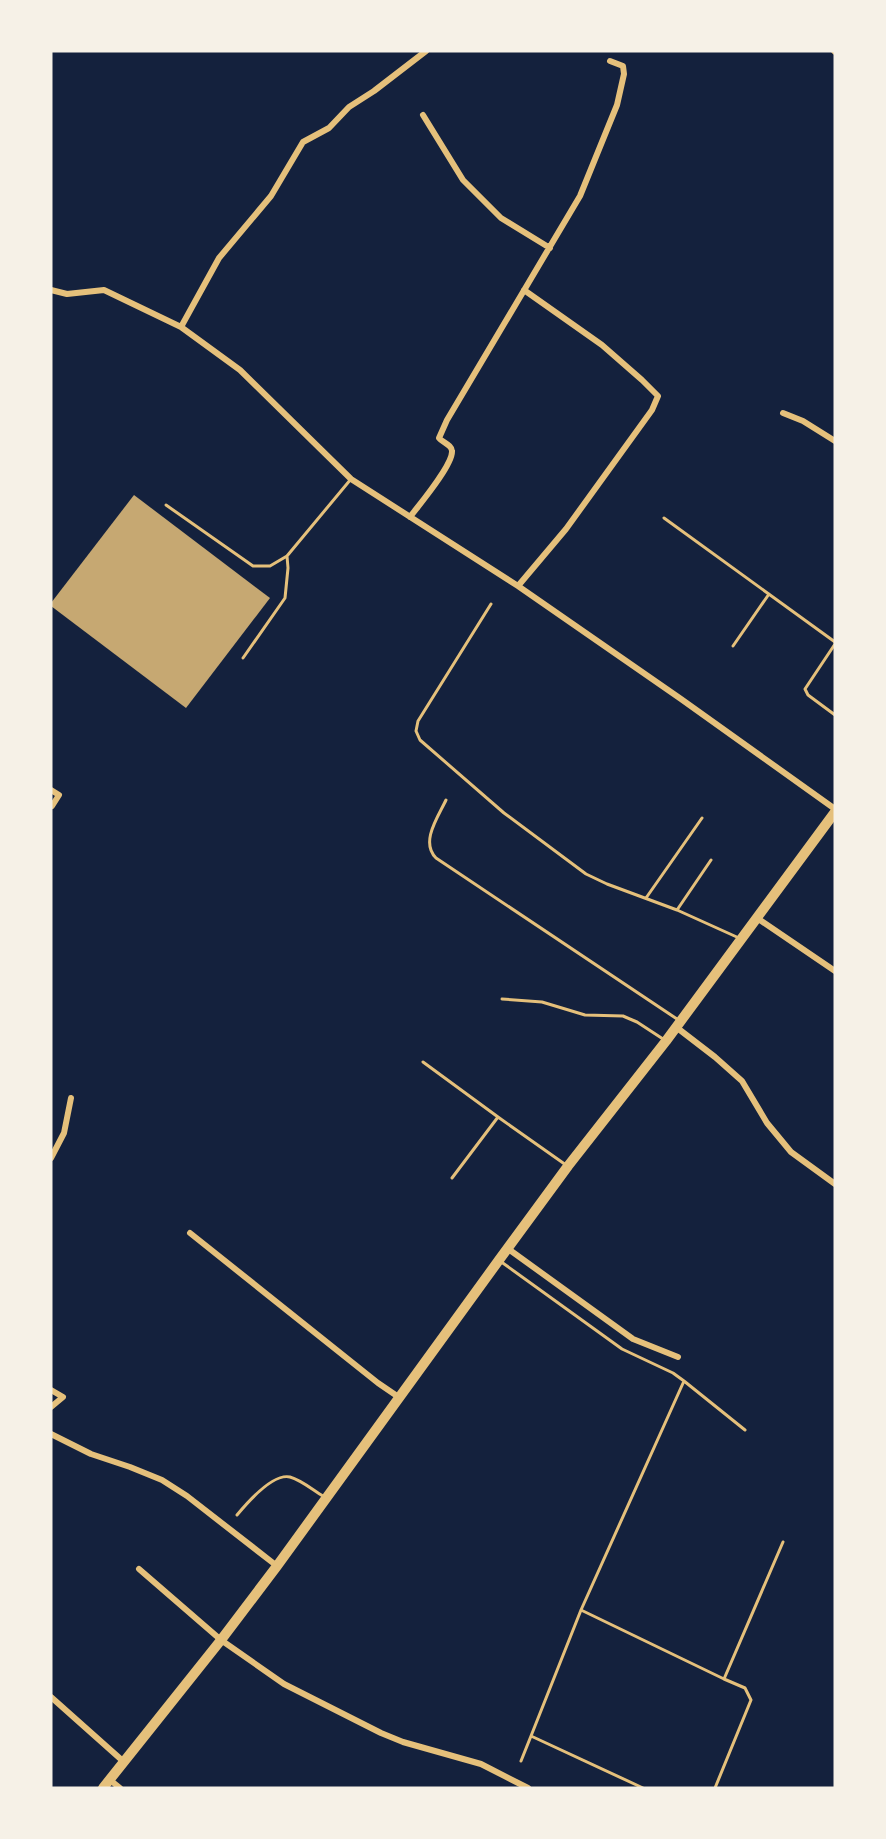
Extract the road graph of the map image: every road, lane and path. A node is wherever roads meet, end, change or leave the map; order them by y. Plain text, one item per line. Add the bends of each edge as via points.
1 (426, 51) edge
2 (610, 61) dead end
3 (423, 115) dead end
4 (550, 248) junction
5 (51, 290) edge
6 (524, 290) junction
7 (181, 327) junction
8 (783, 413) dead end
9 (835, 441) edge
10 (351, 479) junction
11 (166, 505) dead end
12 (410, 517) junction
13 (664, 518) dead end
14 (287, 556) junction
15 (518, 585) junction
16 (769, 594) junction
17 (491, 604) dead end
18 (835, 643) edge
19 (733, 646) dead end
20 (243, 658) dead end
21 (835, 715) edge
22 (51, 790) edge
23 (446, 800) dead end
24 (52, 806) edge
25 (835, 811) edge
26 (702, 818) dead end
27 (711, 860) dead end
28 (646, 898) junction
29 (677, 910) junction
30 (757, 918) junction
31 (741, 939) junction
32 (835, 971) edge
33 (502, 999) dead end
34 (678, 1024) junction
35 (666, 1041) junction
36 (423, 1062) dead end
37 (71, 1098) dead end
38 (498, 1117) junction
39 (51, 1158) edge
40 (568, 1166) junction
41 (452, 1178) dead end
42 (835, 1184) edge
43 (190, 1233) dead end
44 (507, 1248) junction
45 (499, 1260) junction
46 (678, 1357) dead end
47 (684, 1381) junction
48 (51, 1390) edge
49 (400, 1398) junction
50 (51, 1407) edge
51 (745, 1430) dead end
52 (51, 1434) edge
53 (327, 1498) junction
54 (237, 1515) dead end
55 (783, 1542) dead end
56 (277, 1566) junction
57 (139, 1569) dead end
58 (581, 1610) junction
59 (221, 1640) junction
60 (724, 1679) junction
61 (51, 1697) edge
62 (531, 1736) junction
63 (520, 1761) dead end
64 (124, 1762) junction
65 (107, 1784) edge
66 (120, 1788) edge
67 (528, 1788) edge
68 (643, 1788) edge
69 (715, 1788) edge

1 - 7 street via 349,107 329,128 303,142 271,196 219,258
2 - 4 street via 623,66 617,105 580,195
3 - 4 street via 463,180 501,218
4 - 6 street
5 - 7 street via 67,294 104,290
6 - 12 street via 447,420 439,438 450,447 450,458
6 - 15 street via 603,345 658,396 652,410 566,529
7 - 10 street via 240,370
8 - 9 street
10 - 12 street
10 - 14 lane
11 - 14 lane via 253,566 270,566
12 - 15 street
13 - 16 lane
14 - 20 lane via 285,598
15 - 25 street
16 - 18 lane
16 - 19 lane
17 - 28 lane via 421,717 417,735 504,813 586,874
18 - 21 lane via 806,690
22 - 24 street via 59,795
23 - 34 lane via 428,842 436,858
25 - 30 main road
26 - 28 lane
27 - 29 lane
28 - 29 lane
29 - 31 lane
30 - 31 main road
30 - 32 street
31 - 34 main road
33 - 35 lane via 542,1002 585,1015 623,1016
34 - 35 main road
34 - 42 street via 742,1082 767,1123 791,1152
35 - 40 main road
36 - 38 lane
37 - 39 street via 64,1133
38 - 40 lane
38 - 41 lane
40 - 44 main road
43 - 49 street
44 - 45 main road
44 - 46 street via 633,1339
45 - 47 lane via 622,1349
45 - 49 main road
47 - 51 lane
47 - 58 lane
48 - 50 street via 63,1397
49 - 53 main road
52 - 56 street via 91,1454 162,1480
53 - 54 lane via 291,1477 282,1476
53 - 56 main road
55 - 60 lane
56 - 59 main road
57 - 59 street
58 - 60 lane
58 - 62 lane
59 - 64 main road
59 - 67 street via 284,1684 381,1733 481,1764
60 - 69 lane via 745,1688 751,1700
61 - 64 street
62 - 63 lane
62 - 68 lane
64 - 65 main road
65 - 66 street

